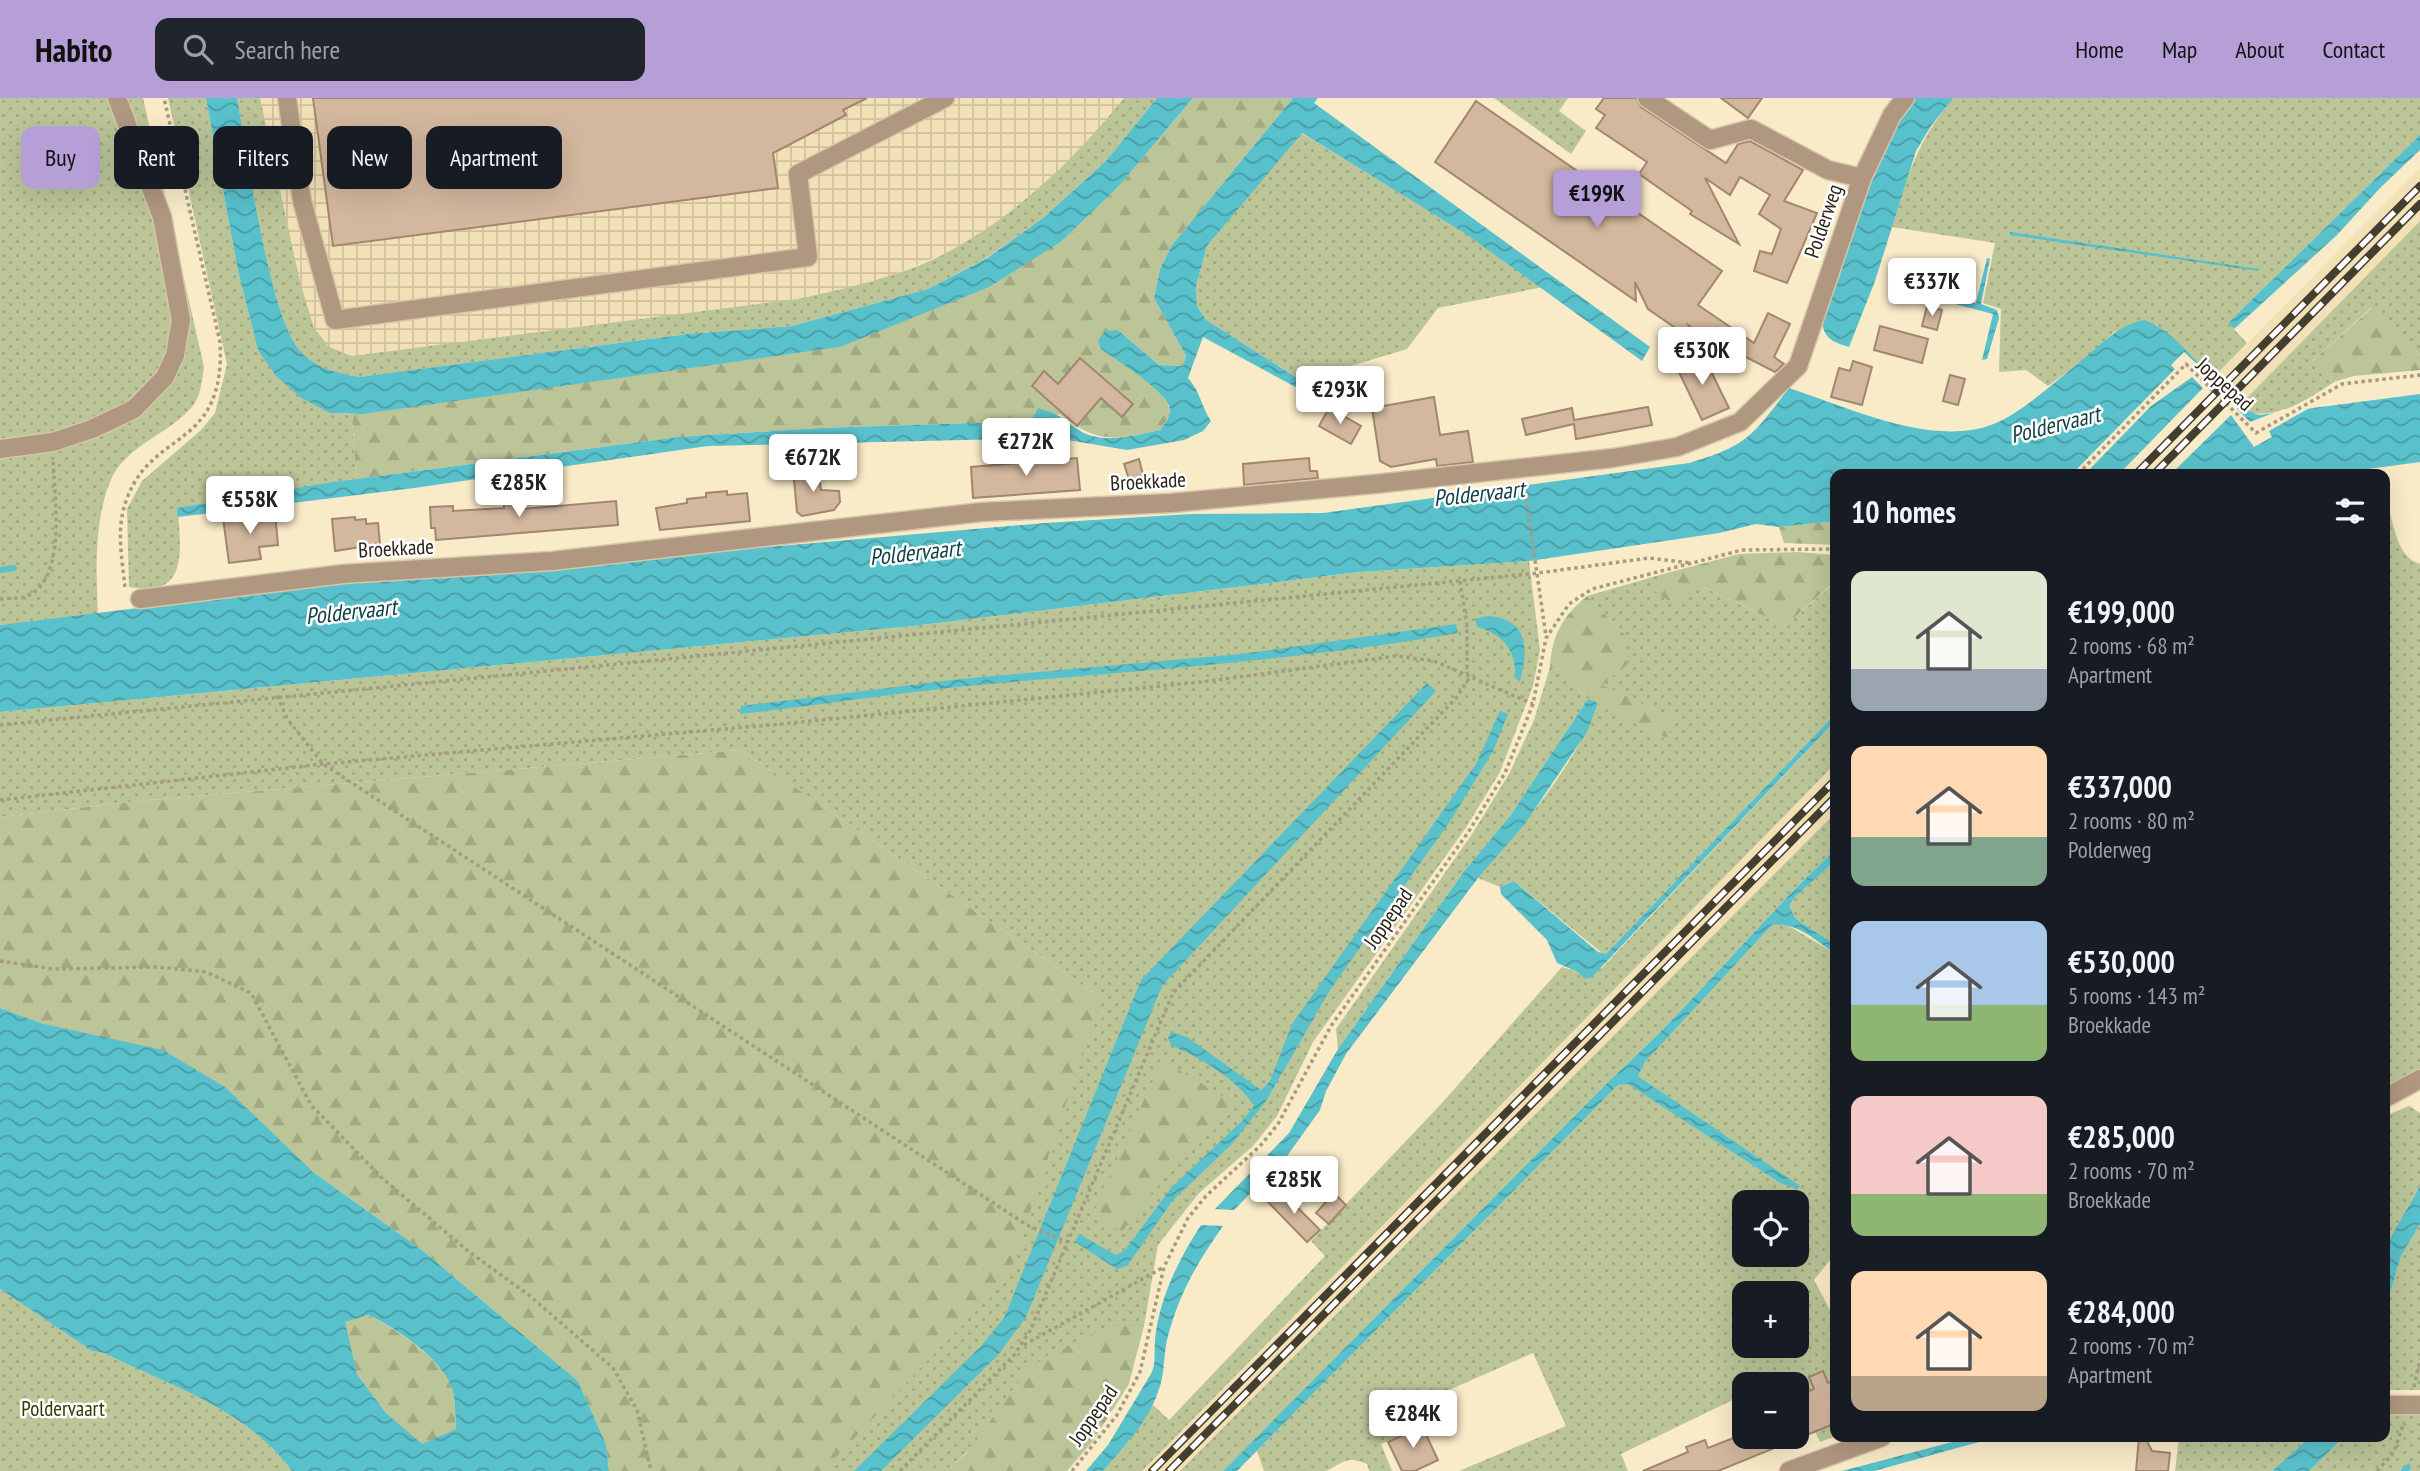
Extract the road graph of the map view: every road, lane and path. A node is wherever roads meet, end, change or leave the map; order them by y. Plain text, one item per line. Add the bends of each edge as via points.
1 (117, 98) edge
2 (287, 98) edge
3 (945, 98) edge
4 (1647, 98) edge
5 (1905, 98) edge
6 (1862, 178) junction
7 (1798, 366) joint
8 (2420, 375) edge
9 (53, 442) junction
10 (0, 449) edge
11 (2083, 469) edge
12 (1524, 482) dead end
13 (1830, 549) edge
14 (1691, 563) junction
15 (1538, 573) junction
16 (1460, 581) junction
17 (0, 599) edge
18 (140, 599) dead end
19 (1546, 638) junction
20 (1469, 675) junction
21 (277, 696) junction
22 (1533, 704) junction
23 (0, 725) edge
24 (323, 764) junction
25 (0, 800) edge
26 (0, 961) edge
27 (2420, 1079) edge
28 (2390, 1095) edge
29 (1068, 1242) junction
30 (1164, 1267) junction
31 (1022, 1346) junction
32 (2420, 1359) edge
33 (2390, 1405) edge
34 (2415, 1405) edge
35 (1868, 1442) edge
36 (651, 1471) edge
37 (900, 1471) edge
38 (1072, 1471) edge
39 (1788, 1471) edge
40 (2377, 1471) edge

1 - 9 street via 162,217 181,320 175,355 165,377 134,409
2 - 3 street via 302,201 335,320 808,257 798,174
4 - 6 street via 1710,140 1751,129 1828,170
5 - 6 street, Polderweg
6 - 7 street, Polderweg
7 - 18 street, Broekkade via 1740,422 1677,446 1613,458 1171,503 982,512 552,561 343,574
8 - 11 path, Joppepad via 2357,380 2256,433 2186,364
9 - 10 street
9 - 17 path via 55,546 48,580 27,596
12 - 15 path
13 - 14 path, Joppepad via 1742,550
14 - 15 path via 1649,558
14 - 19 path, Joppepad via 1592,590 1569,604
15 - 16 path
15 - 19 path
16 - 20 path
16 - 21 path
19 - 22 path, Joppepad
20 - 22 path
20 - 24 path via 1434,662 1398,656 1201,682
20 - 29 path via 1457,697 1173,993
21 - 23 path
21 - 24 path via 288,720
22 - 30 path, Joppepad via 1505,773 1331,1026 1278,1124 1188,1218
24 - 25 path
24 - 29 path via 1027,1225
26 - 36 path via 53,970 159,967 206,972 251,993 311,1105 373,1169 613,1368 637,1410
27 - 28 street
29 - 31 path
30 - 31 path
30 - 38 path, Joppepad via 1140,1372 1117,1415
31 - 37 path
32 - 34 path
33 - 34 street
34 - 40 path via 2394,1452
35 - 39 street

